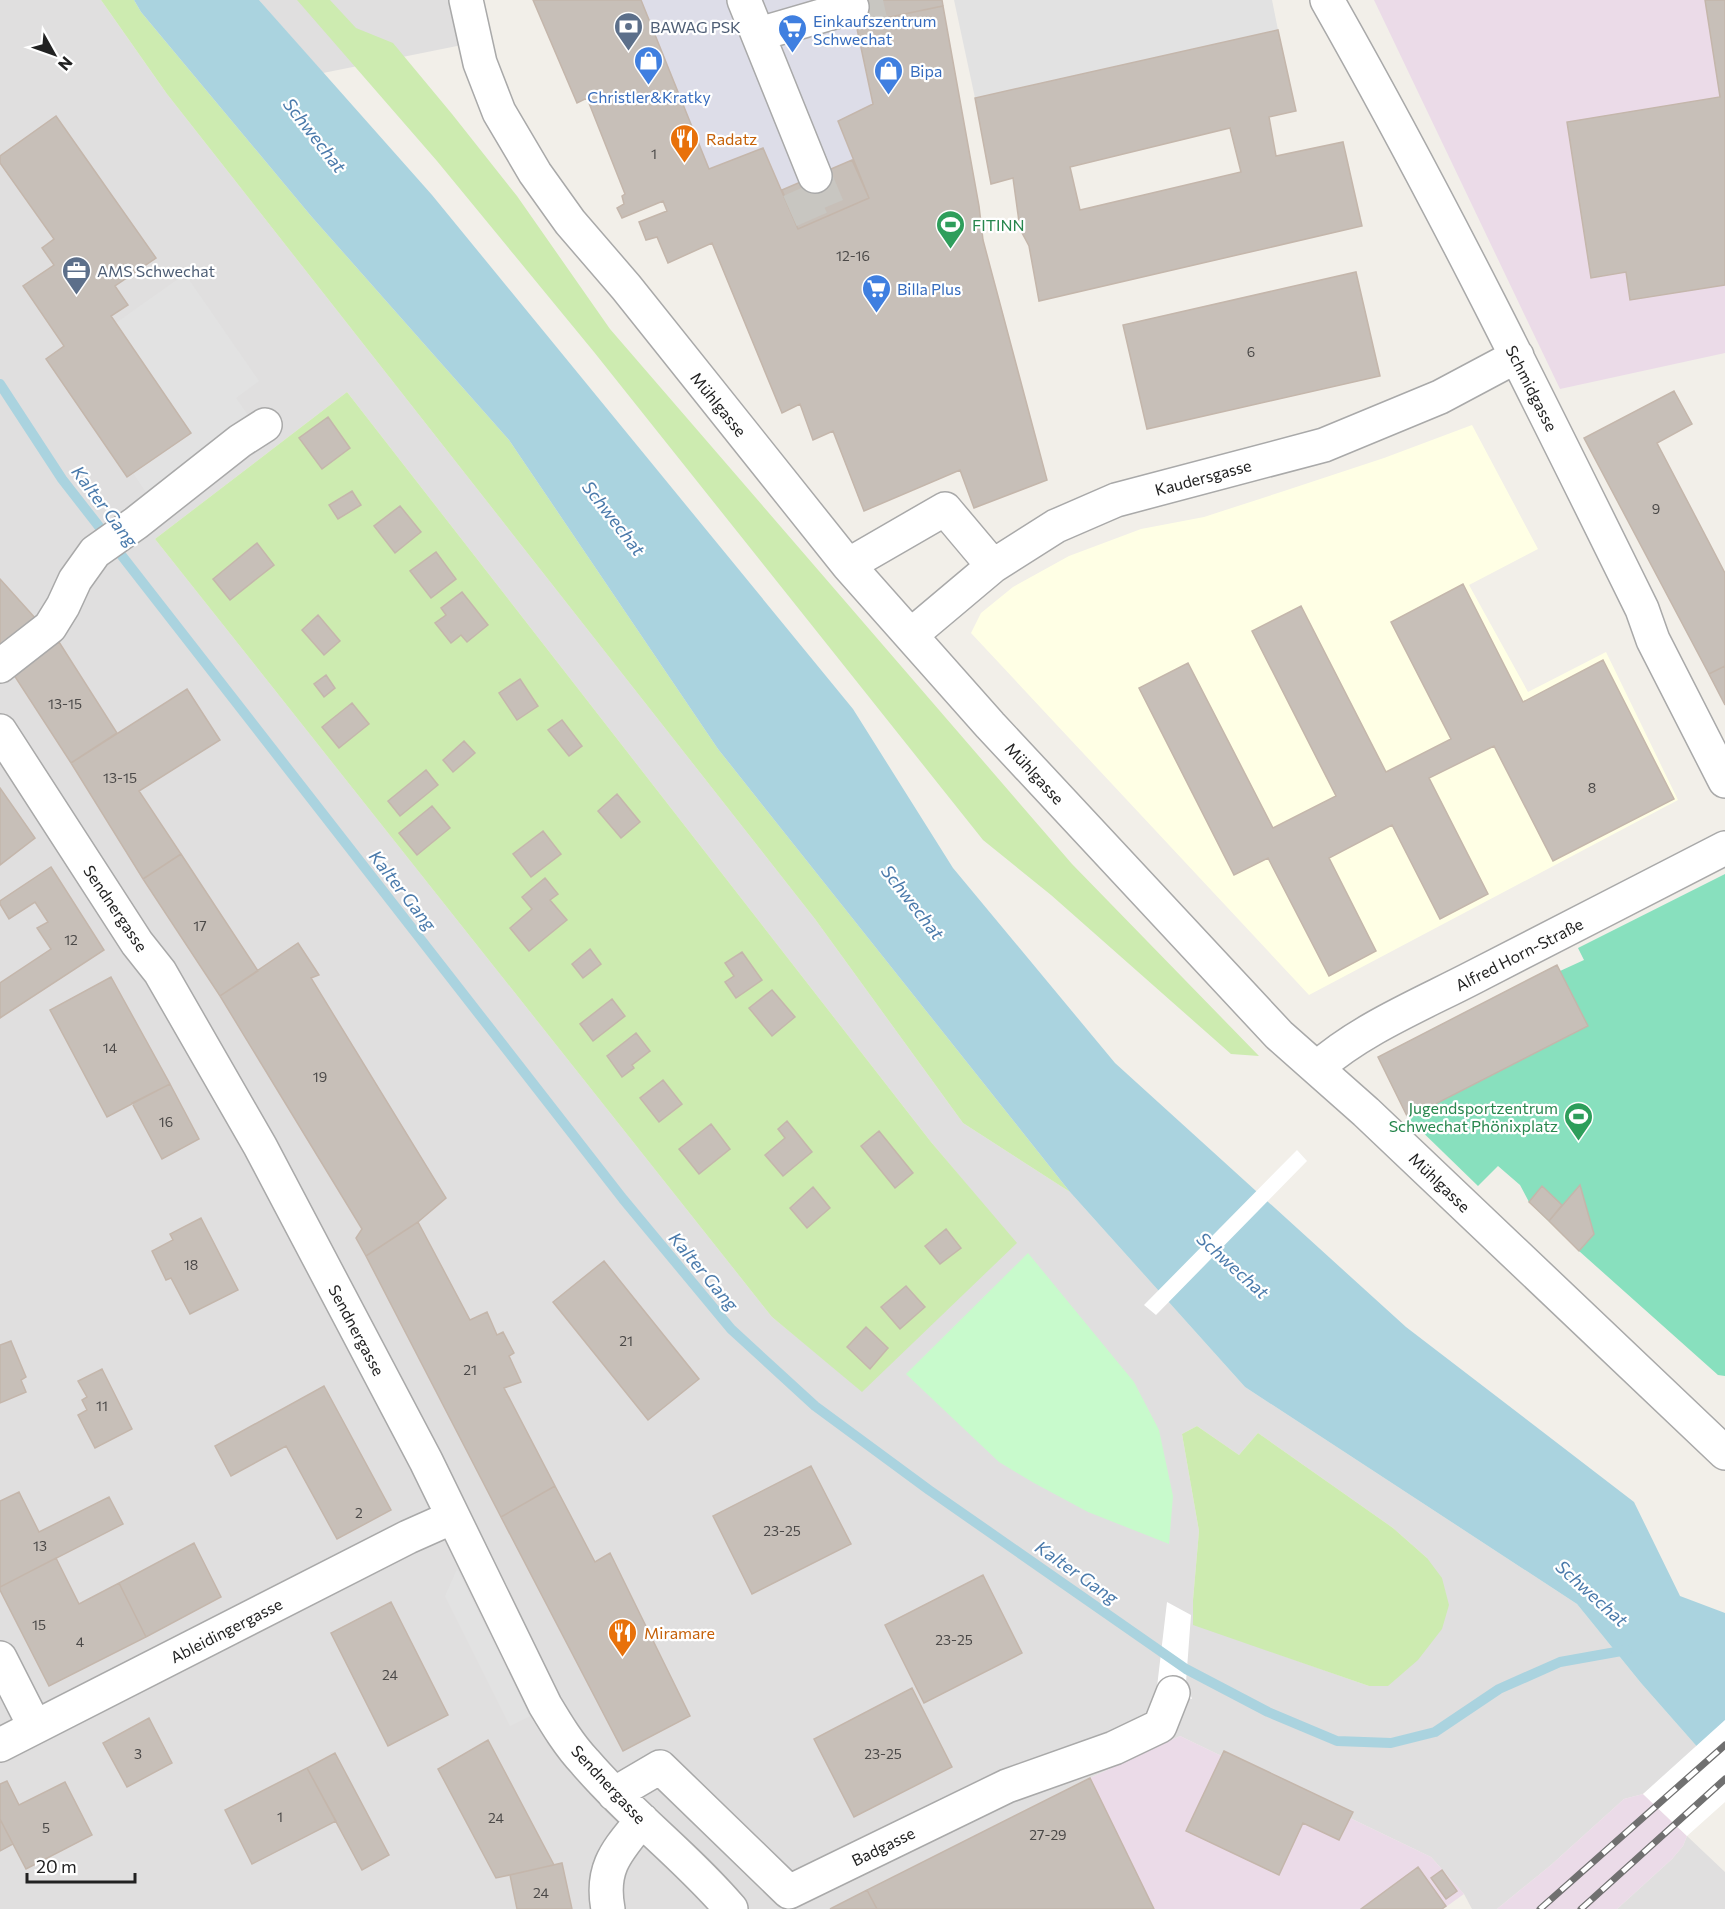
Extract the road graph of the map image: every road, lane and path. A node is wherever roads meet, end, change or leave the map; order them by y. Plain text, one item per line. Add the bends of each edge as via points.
1 (466, 0) edge
2 (744, 0) edge
3 (1327, 0) edge
4 (852, 7) tunnel mouth
5 (759, 34) junction
6 (815, 176) tunnel mouth
7 (1517, 356) junction
8 (265, 425) dead end
9 (848, 565) junction
10 (993, 566) junction
11 (911, 635) junction
12 (0, 666) edge
13 (0, 731) edge
14 (1725, 782) edge
15 (1725, 848) edge
16 (1317, 1068) junction
17 (1725, 1453) edge
18 (453, 1517) junction
19 (0, 1658) edge
20 (1173, 1693) dead end
21 (35, 1727) junction
22 (0, 1746) edge
23 (614, 1794) junction
24 (642, 1820) junction
25 (608, 1909) edge
26 (732, 1909) edge

1 - 9 street, Mühlgasse via 480,63 499,112 535,173 570,222
2 - 5 street
3 - 7 street, Schmidgasse via 1390,110
4 - 5 street
5 - 6 street
7 - 10 street, Kaudersgasse via 1440,397 1324,445 1116,500 1056,526
7 - 14 street, Schmidgasse
8 - 12 street via 95,552 50,627
9 - 10 street via 945,509
9 - 11 street, Mühlgasse
10 - 11 street, Kaudersgasse
11 - 16 street, Mühlgasse via 1211,964 1279,1035
13 - 18 street, Sendnergasse via 166,982 260,1146
15 - 16 street, Alfred Horn-Straße via 1372,1030
16 - 17 street, Mühlgasse
18 - 21 street, Ableidingergasse
18 - 23 street, Sendnergasse via 545,1705 583,1760
19 - 21 street
20 - 23 street, Badgasse via 1160,1726 1114,1748 1007,1786 789,1892 660,1767
21 - 22 street, Ableidingergasse
23 - 24 street, Sendnergasse
24 - 25 street via 614,1854 606,1876
24 - 26 street, Sendnergasse

